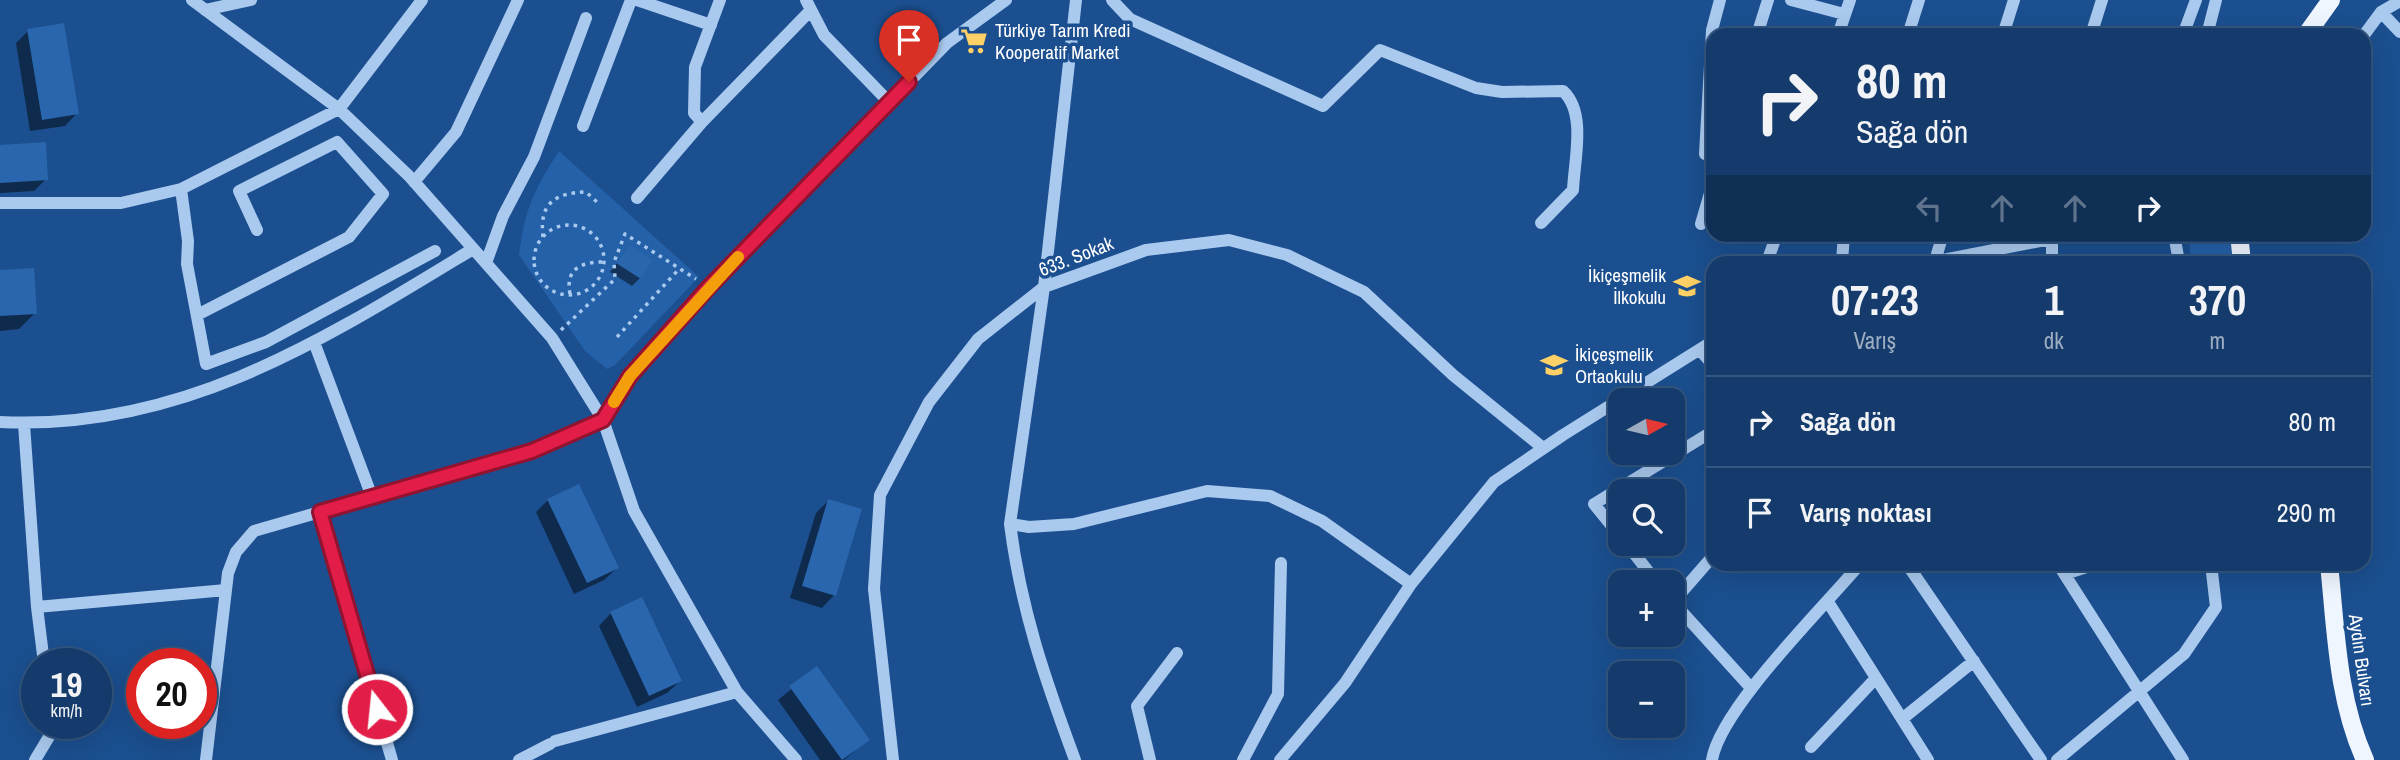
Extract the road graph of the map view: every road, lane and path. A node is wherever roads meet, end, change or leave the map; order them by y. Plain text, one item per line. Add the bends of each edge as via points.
1 (192, 0) edge
2 (251, 0) edge
3 (422, 0) edge
4 (518, 0) edge
5 (631, 0) edge
6 (637, 0) edge
7 (720, 0) edge
8 (1006, 0) edge
9 (1076, 0) edge
10 (1112, 0) edge
11 (1720, 0) edge
12 (1768, 0) edge
13 (1791, 0) edge
14 (1850, 0) edge
15 (1919, 0) edge
16 (2014, 0) edge
17 (2102, 0) edge
18 (2196, 0) edge
19 (2216, 0) edge
20 (2331, 0) edge
21 (2400, 1) edge
22 (808, 5) edge
23 (205, 10) junction
24 (2381, 12) junction
25 (1844, 14) junction
26 (586, 18) dead end
27 (711, 25) junction
28 (1713, 28) edge
29 (1759, 28) edge
30 (1840, 28) edge
31 (1910, 28) edge
32 (2005, 28) edge
33 (2093, 28) edge
34 (2186, 28) edge
35 (2209, 28) edge
36 (2311, 28) edge
37 (2369, 28) edge
38 (2400, 32) edge
39 (889, 102) junction
40 (340, 109) junction
41 (702, 122) junction
42 (583, 125) dead end
43 (1706, 136) edge
44 (1705, 154) dead end
45 (414, 182) junction
46 (181, 188) junction
47 (637, 198) dead end
48 (597, 202) dead end
49 (0, 203) edge
50 (1706, 207) edge
51 (1541, 223) dead end
52 (1701, 224) dead end
53 (257, 230) dead end
54 (543, 237) junction
55 (2018, 242) edge
56 (473, 249) junction
57 (435, 251) dead end
58 (1959, 256) edge
59 (603, 262) junction
60 (486, 263) junction
61 (679, 269) junction
62 (593, 285) junction
63 (709, 287) junction
64 (1044, 287) junction
65 (602, 293) junction
66 (570, 294) junction
67 (197, 315) junction
68 (617, 337) dead end
69 (552, 338) junction
70 (314, 342) junction
71 (1706, 345) edge
72 (1700, 349) junction
73 (1706, 356) edge
74 (603, 420) junction
75 (0, 422) edge
76 (24, 424) junction
77 (1706, 434) edge
78 (1543, 448) junction
79 (1634, 479) edge
80 (1608, 495) edge
81 (372, 497) junction
82 (320, 512) junction
83 (1608, 521) edge
84 (1010, 524) junction
85 (1636, 556) edge
86 (1281, 563) dead end
87 (1706, 564) edge
88 (1647, 570) edge
89 (1854, 571) edge
90 (1912, 571) edge
91 (2063, 571) edge
92 (2212, 571) edge
93 (2330, 571) edge
94 (1411, 584) junction
95 (1685, 588) edge
96 (226, 590) junction
97 (1828, 602) junction
98 (37, 607) junction
99 (1685, 615) edge
100 (42, 648) edge
101 (1177, 653) dead end
102 (1974, 661) junction
103 (1876, 678) junction
104 (1751, 688) junction
105 (2140, 691) junction
106 (737, 692) junction
107 (1902, 719) junction
108 (48, 739) edge
109 (1811, 747) dead end
110 (35, 760) edge
111 (206, 760) edge
112 (392, 760) edge
113 (519, 760) edge
114 (796, 760) edge
115 (892, 760) edge
116 (1075, 760) edge
117 (1150, 760) edge
118 (1243, 760) edge
119 (1280, 760) edge
120 (1712, 760) edge
121 (1928, 760) edge
122 (2041, 760) edge
123 (2057, 760) edge
124 (2183, 760) edge
125 (2365, 760) edge

1 - 23 street
2 - 23 street
3 - 40 street
4 - 45 street via 456,132
5 - 42 street
6 - 27 street
7 - 27 street
8 - 39 street via 947,43
9 - 64 street
10 - 51 street via 1130,19 1323,106 1380,50 1476,88 1563,91 1577,115 1573,190
11 - 28 street
12 - 29 street
13 - 25 street
14 - 25 street
15 - 31 street
16 - 32 street
17 - 33 street
18 - 34 street
19 - 35 street
20 - 36 main road
21 - 24 street
22 - 39 street via 824,35
22 - 41 street
23 - 40 street
24 - 37 street
24 - 38 street
25 - 30 street
26 - 60 street via 534,156 503,216
27 - 41 street via 692,87 694,113
39 - 63 street
40 - 45 street
40 - 46 street
41 - 47 street
43 - 44 street
45 - 56 street
46 - 49 street via 121,203
46 - 67 street via 187,264
48 - 54 path via 586,192 565,193 550,203 543,215
50 - 52 street
53 - 67 street via 239,191 337,142 383,194 349,237
54 - 59 path via 562,225 584,228 600,244
54 - 66 path via 537,247 536,270 549,288
55 - 58 street
56 - 60 street
56 - 70 street
57 - 67 street via 266,342 206,365
59 - 62 path
59 - 66 path via 575,268 568,284
60 - 69 street
61 - 63 path
61 - 65 path via 625,234 614,262 615,279
61 - 68 path
62 - 65 path
62 - 66 path
63 - 74 street via 630,376
64 - 78 street, 633. Sokak via 1146,250 1229,240 1287,255 1364,292 1453,375
64 - 84 street
64 - 115 street, 633. Sokak via 978,339 929,402 880,495 874,589
65 - 69 path
69 - 74 street
70 - 76 street via 256,372 177,401 115,415
70 - 81 street
71 - 72 street
72 - 73 street
72 - 78 street
74 - 81 street via 532,451
74 - 106 street via 634,511
75 - 76 street
76 - 98 street
77 - 79 street
78 - 94 street via 1494,482
80 - 83 street via 1594,504
81 - 82 street
82 - 96 street via 254,531 236,552
82 - 112 street
84 - 94 street via 1073,524 1207,491 1270,496 1322,521
84 - 116 street via 1037,656
85 - 88 street
86 - 118 street via 1278,694
87 - 95 street
89 - 97 street
90 - 102 street
91 - 105 street
92 - 105 street via 2216,607 2184,654
93 - 125 main road, Aydın Bulvarı via 2342,684 2351,729
94 - 119 street via 1345,682
96 - 98 street
96 - 111 street
97 - 103 street
97 - 104 street
98 - 100 street
99 - 104 street
101 - 117 street via 1137,706
102 - 107 street
102 - 122 street
103 - 107 street
103 - 109 street
104 - 120 street via 1718,735
105 - 123 street
105 - 124 street
106 - 113 street via 553,742
106 - 114 street
107 - 121 street
108 - 110 street

